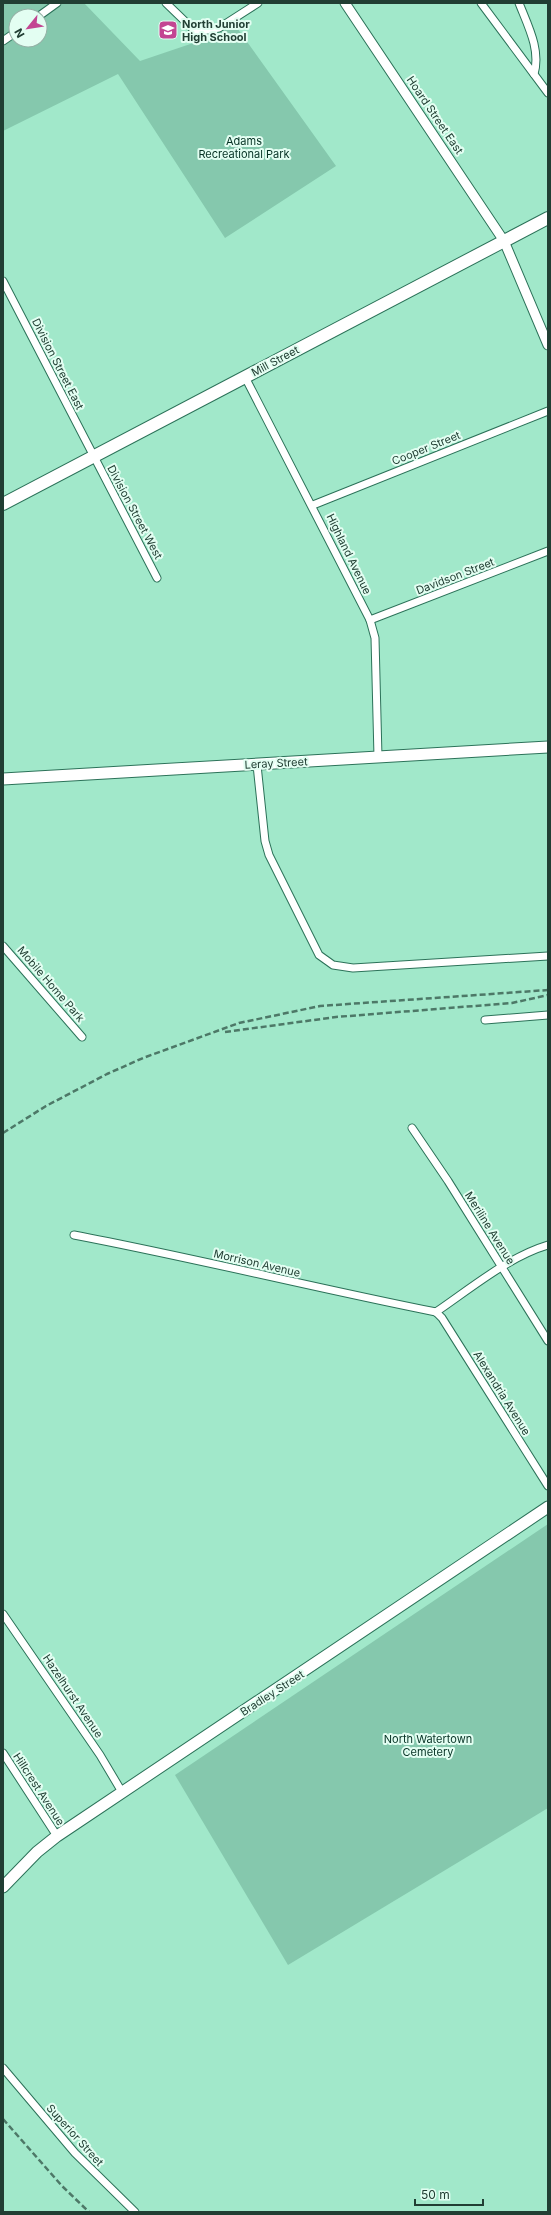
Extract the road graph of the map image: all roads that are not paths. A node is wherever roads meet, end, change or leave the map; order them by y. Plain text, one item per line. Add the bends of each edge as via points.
1 (57, 3) edge
2 (166, 3) edge
3 (258, 3) edge
4 (345, 3) edge
5 (481, 3) edge
6 (519, 3) edge
7 (48, 10) edge
8 (534, 74) junction
9 (548, 93) edge
10 (548, 218) edge
11 (504, 241) junction
12 (3, 281) edge
13 (548, 345) edge
14 (245, 377) junction
15 (548, 411) edge
16 (93, 457) junction
17 (3, 504) edge
18 (313, 505) junction
19 (548, 551) edge
20 (157, 578) dead end
21 (370, 620) junction
22 (548, 747) edge
23 (378, 757) junction
24 (257, 765) junction
25 (3, 780) edge
26 (3, 946) edge
27 (548, 956) edge
28 (548, 1015) edge
29 (486, 1020) dead end
30 (82, 1037) dead end
31 (412, 1128) dead end
32 (74, 1235) dead end
33 (548, 1245) edge
34 (502, 1268) junction
35 (436, 1312) junction
36 (548, 1341) edge
37 (548, 1486) edge
38 (548, 1508) edge
39 (3, 1614) edge
40 (3, 1753) edge
41 (122, 1792) junction
42 (57, 1836) junction
43 (3, 1886) edge
44 (3, 2068) edge
45 (135, 2212) edge

1 - 7 street
2 - 3 street via 196,32 219,28
4 - 11 street, Hoard Street East
5 - 8 street
6 - 8 street via 534,44 537,62
8 - 9 street
10 - 11 highway, Mill Street
11 - 13 street, Hoard Street East
11 - 14 highway, Mill Street
12 - 16 street, Division Street East
14 - 16 highway, Mill Street
14 - 18 street, Highland Avenue
15 - 18 street, Cooper Street
16 - 17 highway, Mill Street
16 - 20 street, Division Street West
18 - 21 street, Highland Avenue
19 - 21 street, Davidson Street
21 - 23 street, Highland Avenue via 375,638
22 - 23 main road, Leray Street
23 - 24 main road, Leray Street
24 - 25 main road, Leray Street
24 - 27 street via 265,841 269,855 319,955 333,965 353,968
26 - 30 street, Mobile Home Park
28 - 29 street
31 - 34 street, Meriline Avenue
32 - 35 street, Morrison Avenue
33 - 34 street via 536,1248
34 - 35 street
34 - 36 street, Meriline Avenue
35 - 37 street, Alexandria Avenue
38 - 41 main road, Bradley Street
39 - 41 street, Hazelhurst Avenue via 100,1755
40 - 42 street, Hillcrest Avenue
41 - 42 main road, Bradley Street
42 - 43 main road, Bradley Street
44 - 45 street, Superior Street via 75,2153

